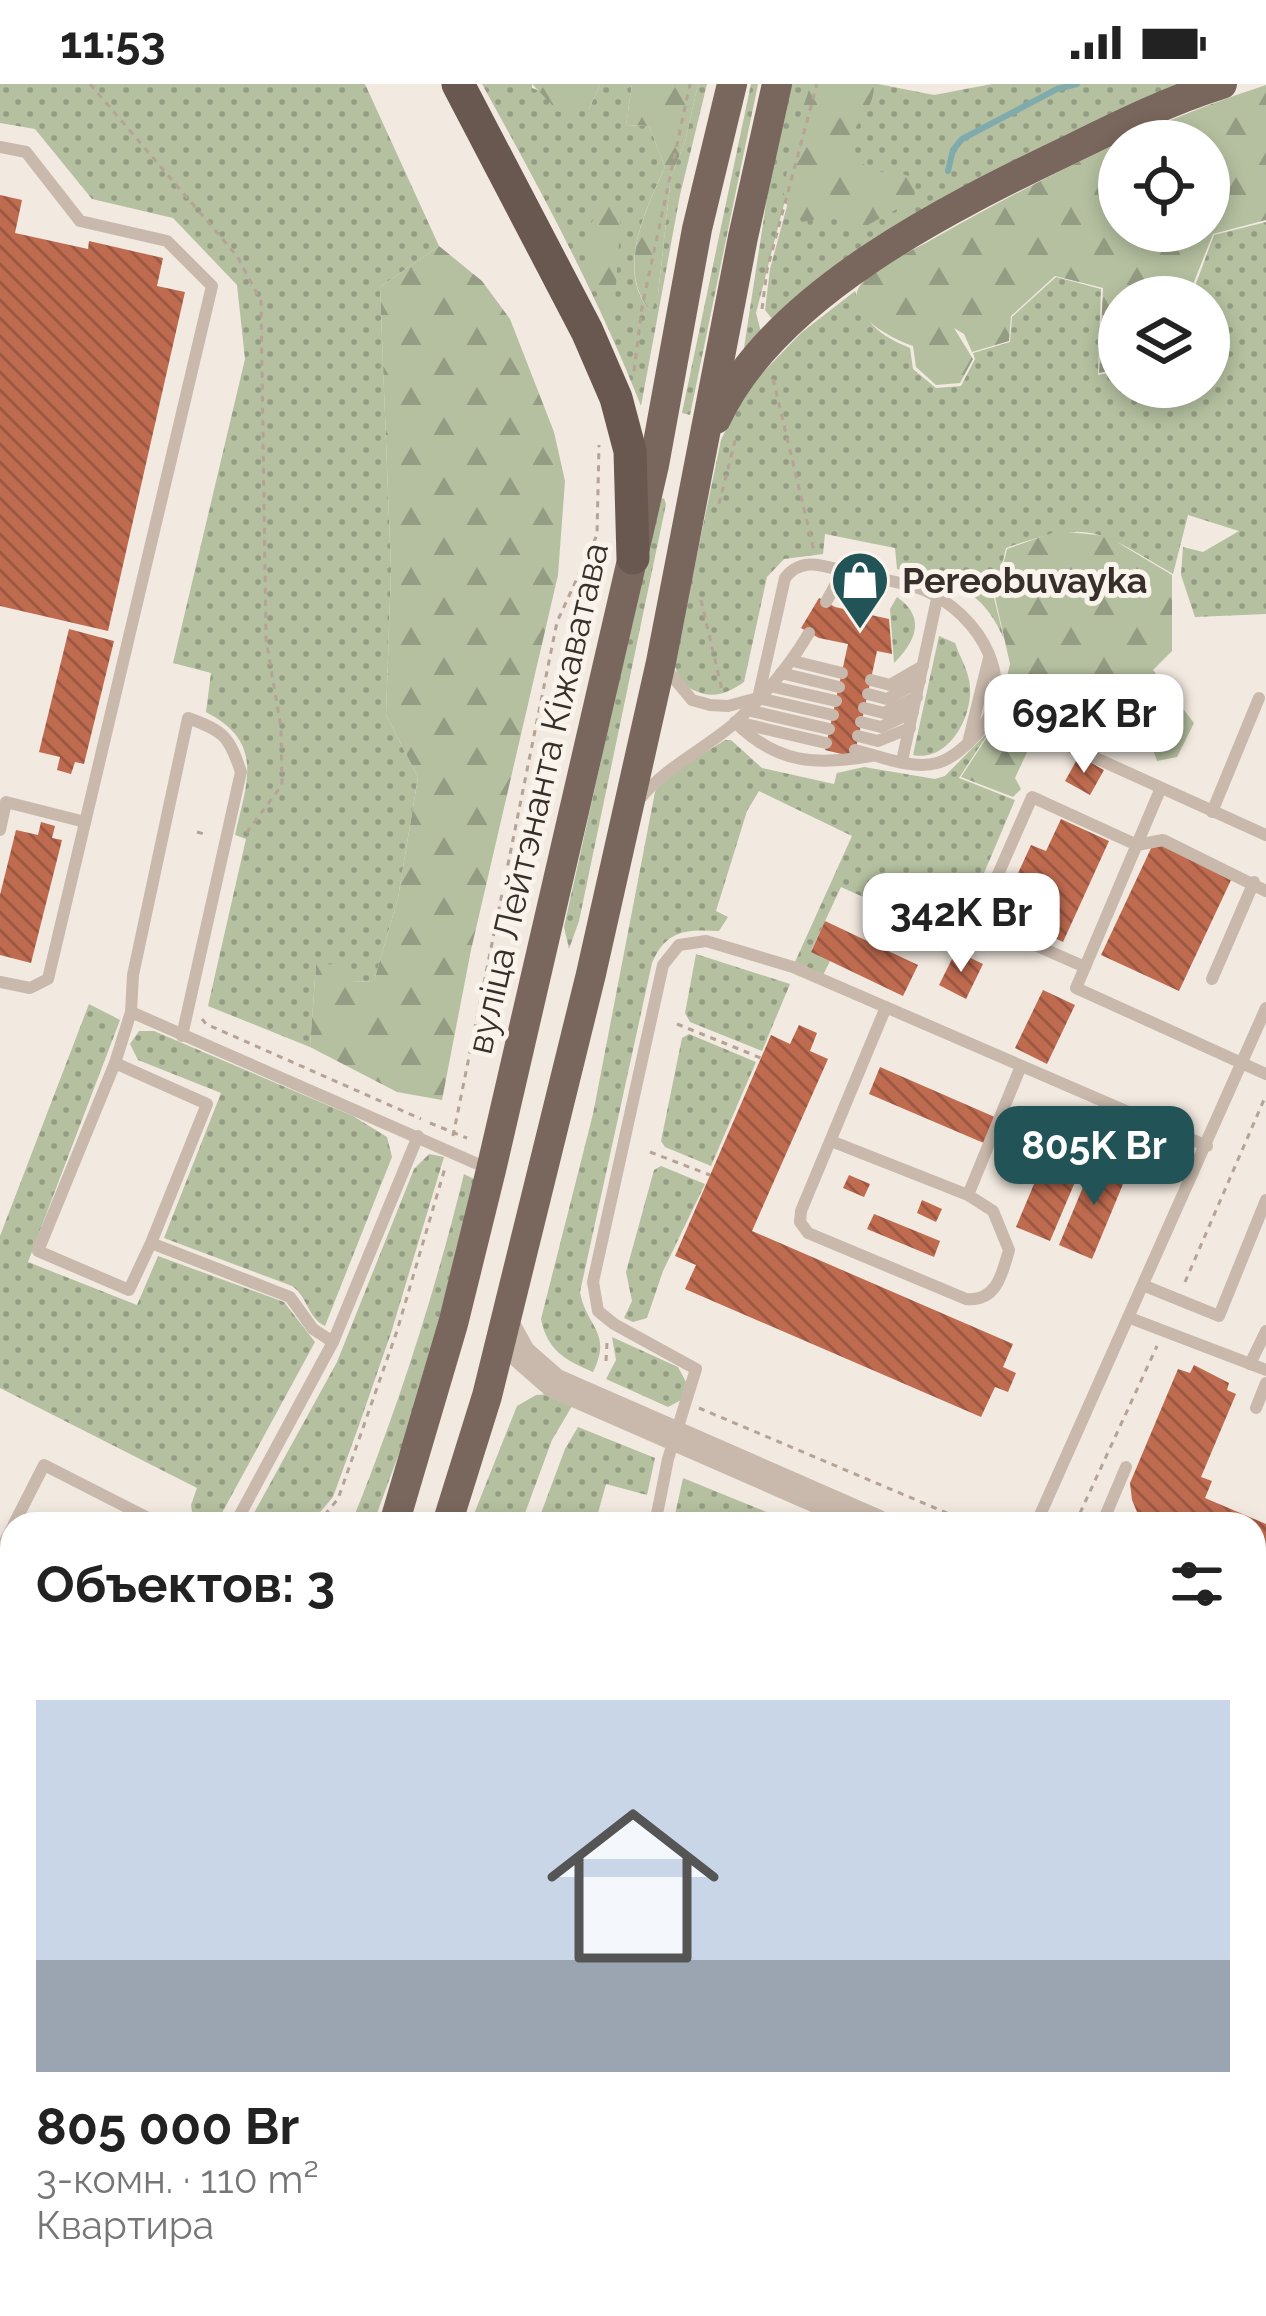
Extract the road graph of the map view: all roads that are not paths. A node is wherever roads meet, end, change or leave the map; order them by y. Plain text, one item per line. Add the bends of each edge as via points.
1 (458, 84) edge
2 (732, 84) edge
3 (777, 84) edge
4 (1222, 84) edge
5 (0, 147) edge
6 (663, 410) junction
7 (706, 428) junction
8 (653, 464) junction
9 (696, 490) junction
10 (633, 558) junction
11 (843, 571) junction
12 (937, 598) junction
13 (826, 602) dead end
14 (809, 633) dead end
15 (793, 661) junction
16 (661, 662) junction
17 (781, 673) junction
18 (922, 674) junction
19 (770, 686) junction
20 (917, 697) junction
21 (758, 698) junction
22 (1259, 698) dead end
23 (834, 708) junction
24 (747, 710) junction
25 (913, 712) junction
26 (863, 715) junction
27 (735, 722) junction
28 (910, 728) junction
29 (1049, 737) dead end
30 (875, 754) junction
31 (902, 761) junction
32 (1160, 790) junction
33 (1212, 812) junction
34 (626, 814) junction
35 (85, 822) junction
36 (0, 830) edge
37 (1266, 835) edge
38 (1137, 845) junction
39 (1260, 886) edge
40 (1085, 967) junction
41 (1212, 980) dead end
42 (0, 982) edge
43 (886, 1007) junction
44 (1266, 1008) edge
45 (131, 1012) junction
46 (182, 1036) junction
47 (115, 1063) junction
48 (1242, 1063) junction
49 (1021, 1066) junction
50 (1266, 1074) edge
51 (418, 1136) junction
52 (831, 1141) junction
53 (1207, 1146) junction
54 (491, 1170) junction
55 (968, 1195) junction
56 (1266, 1200) edge
57 (151, 1243) junction
58 (1145, 1286) junction
59 (1130, 1318) junction
60 (505, 1325) junction
61 (1265, 1330) edge
62 (334, 1342) junction
63 (1250, 1364) junction
64 (1266, 1370) edge
65 (554, 1383) junction
66 (1266, 1383) edge
67 (487, 1396) junction
68 (1256, 1408) dead end
69 (676, 1436) junction
70 (1126, 1467) dead end
71 (20, 1512) edge
72 (136, 1512) edge
73 (242, 1512) edge
74 (398, 1512) edge
75 (451, 1512) edge
76 (658, 1512) edge
77 (839, 1512) edge
78 (1041, 1512) edge
79 (1107, 1512) edge

1 - 10 highway via 616,398 630,451
2 - 6 main road, вуліца Лейтэнанта Кіжаватава
3 - 7 main road
4 - 9 main road via 991,187 878,253 803,310 731,388
5 - 35 lane via 26,152 80,221 167,241 212,286
6 - 7 main road via 690,429
6 - 8 main road, вуліца Лейтэнанта Кіжаватава
7 - 9 main road
8 - 9 main road via 672,464
8 - 10 main road, вуліца Лейтэнанта Кіжаватава
9 - 16 main road
10 - 54 main road, вуліца Лейтэнанта Кіжаватава
11 - 12 lane
11 - 13 lane
11 - 21 lane via 802,563 785,578
12 - 18 lane
12 - 31 lane via 976,629 990,655 998,676 988,724 940,763
14 - 15 lane
15 - 17 lane
15 - 23 lane
16 - 21 lane via 692,700 728,706
16 - 34 main road
17 - 19 lane
17 - 23 lane
18 - 20 lane
18 - 26 lane
19 - 21 lane
19 - 23 lane
20 - 25 lane
20 - 26 lane
21 - 23 lane
21 - 24 lane
22 - 33 lane
23 - 24 lane
23 - 27 lane
24 - 27 lane
25 - 26 lane via 881,727
25 - 28 lane
26 - 28 lane via 878,741
26 - 30 lane
27 - 30 lane via 760,747 786,755 829,764
27 - 34 lane via 656,778
28 - 31 lane
29 - 32 lane
30 - 31 lane
32 - 33 lane
32 - 38 lane
33 - 37 lane
34 - 60 main road
35 - 36 lane via 6,802
35 - 42 lane via 48,979 29,988
38 - 39 lane via 1163,840
38 - 40 lane
38 - 40 lane via 1032,797 978,920
39 - 41 lane
40 - 48 lane via 1076,988
43 - 49 lane
43 - 52 lane
43 - 69 lane via 706,941 679,945 663,965 593,1282 598,1311 696,1369
44 - 48 lane
45 - 46 lane
45 - 46 lane via 188,718 231,741 241,772
45 - 47 lane
46 - 51 lane
47 - 57 lane via 207,1104
47 - 57 lane via 38,1251 129,1290
48 - 50 lane
48 - 53 lane
49 - 53 lane
49 - 55 lane
51 - 54 lane
51 - 62 lane
52 - 55 lane
52 - 55 lane via 801,1210 808,1233 981,1300 993,1292 1009,1250 993,1211
53 - 58 lane
54 - 74 main road, вуліца Лейтэнанта Кіжаватава
56 - 58 lane via 1219,1316
57 - 62 lane via 290,1297
58 - 59 lane
59 - 63 lane
59 - 78 lane
60 - 65 street via 521,1354
60 - 67 main road
61 - 63 lane
62 - 73 lane
63 - 64 lane
65 - 67 street via 513,1382
65 - 69 street
66 - 68 lane
67 - 75 main road
69 - 76 lane
69 - 77 street
70 - 79 lane
71 - 72 lane via 44,1465

